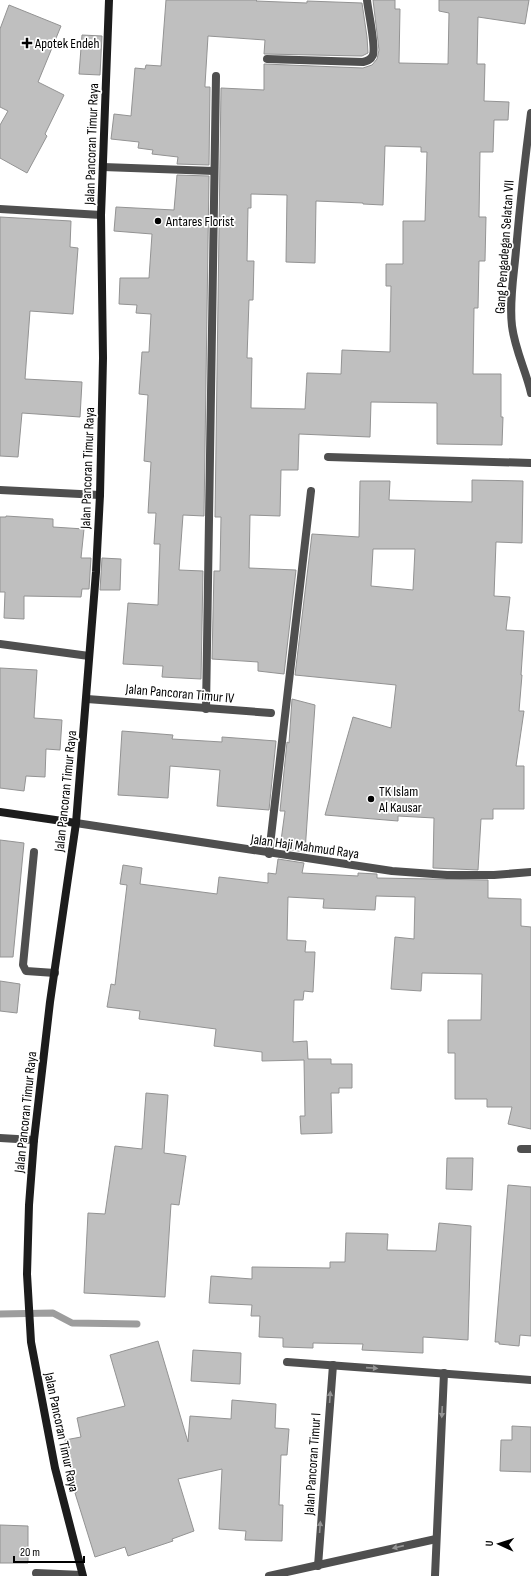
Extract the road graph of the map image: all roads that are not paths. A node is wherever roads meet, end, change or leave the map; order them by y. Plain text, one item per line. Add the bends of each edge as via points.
1 (110, 0) edge
2 (367, 0) edge
3 (266, 59) dead end
4 (216, 76) dead end
5 (531, 113) edge
6 (527, 166) edge
7 (103, 167) junction
8 (214, 171) junction
9 (0, 209) edge
10 (101, 215) junction
11 (530, 381) edge
12 (531, 394) edge
13 (328, 457) dead end
14 (531, 463) edge
15 (0, 490) edge
16 (311, 491) dead end
17 (100, 495) junction
18 (0, 644) edge
19 (89, 656) junction
20 (87, 699) junction
21 (206, 709) junction
22 (271, 713) dead end
23 (0, 812) edge
24 (76, 823) junction
25 (34, 852) dead end
26 (269, 854) junction
27 (531, 872) edge
28 (55, 973) junction
29 (0, 1138) edge
30 (34, 1140) junction
31 (521, 1149) dead end
32 (531, 1149) edge
33 (287, 1362) dead end
34 (333, 1365) junction
35 (444, 1373) junction
36 (531, 1380) edge
37 (436, 1539) junction
38 (318, 1566) junction
39 (36, 1573) dead end
40 (82, 1575) edge
41 (269, 1576) edge
42 (435, 1576) edge

1 - 7 street, Jalan Pancoran Timur Raya
2 - 3 street via 373,49 368,61
4 - 8 street
5 - 6 street, Gang Pengadegan Selatan VII
6 - 11 street, Gang Pengadegan Selatan VII via 512,299 512,324 514,343
7 - 8 street
7 - 10 street, Jalan Pancoran Timur Raya
8 - 21 street
9 - 10 street
10 - 17 street, Jalan Pancoran Timur Raya via 103,358
11 - 12 street, Gang Pengadegan Selatan VII
13 - 14 street
15 - 17 street
16 - 26 street
17 - 19 street, Jalan Pancoran Timur Raya
18 - 19 street
19 - 20 street, Jalan Pancoran Timur Raya
20 - 21 street, Jalan Pancoran Timur IV
20 - 24 street, Jalan Pancoran Timur Raya
21 - 22 street, Jalan Pancoran Timur IV
23 - 24 street
24 - 26 street, Jalan Haji Mahmud Raya
24 - 28 street, Jalan Pancoran Timur Raya
25 - 28 street via 23,965 26,971
26 - 27 street, Jalan Haji Mahmud Raya via 439,875
28 - 30 street, Jalan Pancoran Timur Raya
29 - 30 street
30 - 40 street, Jalan Pancoran Timur Raya via 27,1274 31,1342 55,1468
31 - 32 street
33 - 34 street
34 -> 35 street
38 -> 34 street, Jalan Pancoran Timur I
35 - 36 street
35 -> 37 street
37 -> 38 street
37 - 42 street
38 - 41 street
39 - 40 street

